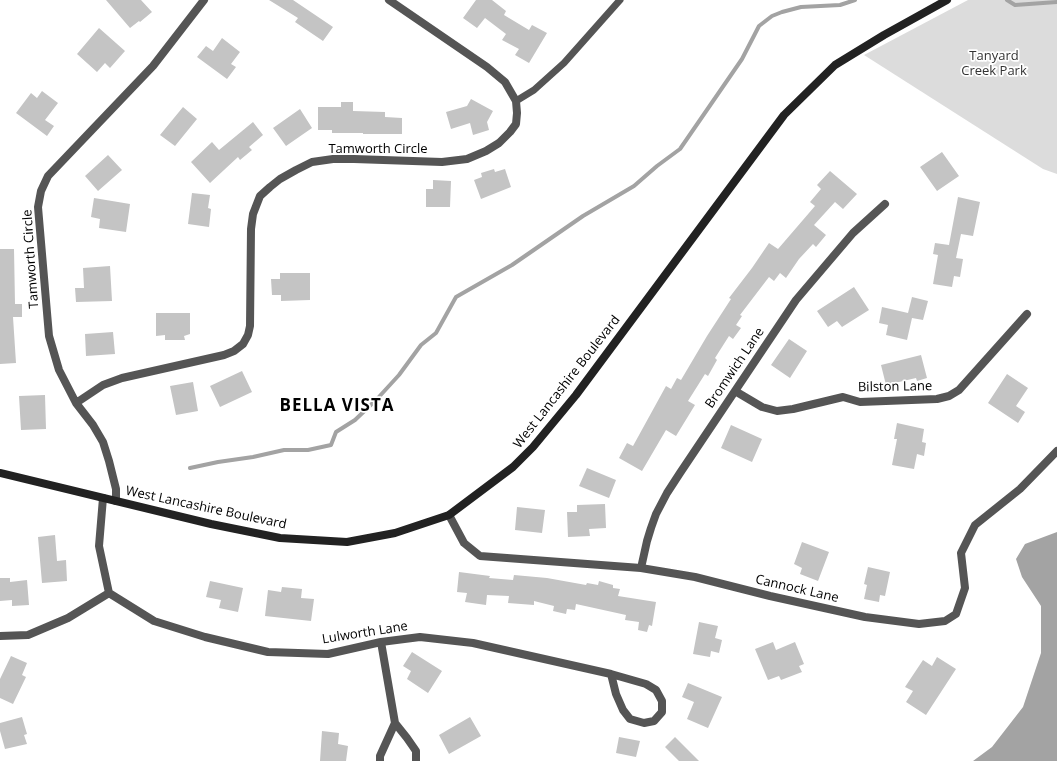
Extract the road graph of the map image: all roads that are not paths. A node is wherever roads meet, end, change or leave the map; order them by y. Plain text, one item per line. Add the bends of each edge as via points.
1 (204, 0) edge
2 (389, 0) edge
3 (620, 0) edge
4 (947, 0) edge
5 (516, 101) junction
6 (885, 204) dead end
7 (1027, 314) dead end
8 (735, 391) junction
9 (76, 403) junction
10 (1057, 451) edge
11 (0, 473) edge
12 (103, 498) junction
13 (116, 501) junction
14 (449, 515) junction
15 (641, 568) junction
16 (109, 593) junction
17 (0, 636) edge
18 (381, 642) junction
19 (611, 674) junction
20 (395, 723) junction
21 (380, 761) edge
22 (416, 761) edge

1 - 9 street, Tamworth Circle via 153,66 48,176 41,191 38,207 49,336 59,370
2 - 5 street, Tamworth Circle via 487,67 505,82
3 - 5 lane via 564,63 534,90
4 - 14 main road, West Lancashire Boulevard via 835,65 784,115 576,395 533,448 513,468
5 - 9 street, Tamworth Circle via 516,124 510,132 499,143 467,159 442,162 333,159 312,162 280,179 260,196 253,214 250,326 243,344 224,355 122,378 103,386
6 - 8 street, Bromwich Lane via 853,233 796,300
7 - 8 street, Bilston Lane via 959,390 949,396 937,399 860,402 843,397 776,411 762,407
8 - 15 street, Bromwich Lane via 667,493 651,528
9 - 13 street, Tamworth Circle via 103,442 116,489
10 - 15 street, Cannock Lane via 1020,489 975,525 961,552 965,588 956,614 945,621 919,624 865,617 695,577
11 - 12 main road, West Lancashire Boulevard
12 - 13 main road, West Lancashire Boulevard
12 - 16 street via 98,546
13 - 14 main road, West Lancashire Boulevard via 280,538 346,542 395,533
14 - 15 street, Cannock Lane via 464,542 480,556
16 - 17 street via 68,618 28,635
16 - 18 street, Lulworth Lane via 154,620 268,652 328,654
18 - 19 street, Lulworth Lane via 420,637 473,643
18 - 20 street
19 - 19 street, Lulworth Lane via 616,694 630,719 644,723 654,721 662,712 662,701 656,690 646,684
20 - 21 street
20 - 22 street via 416,751

